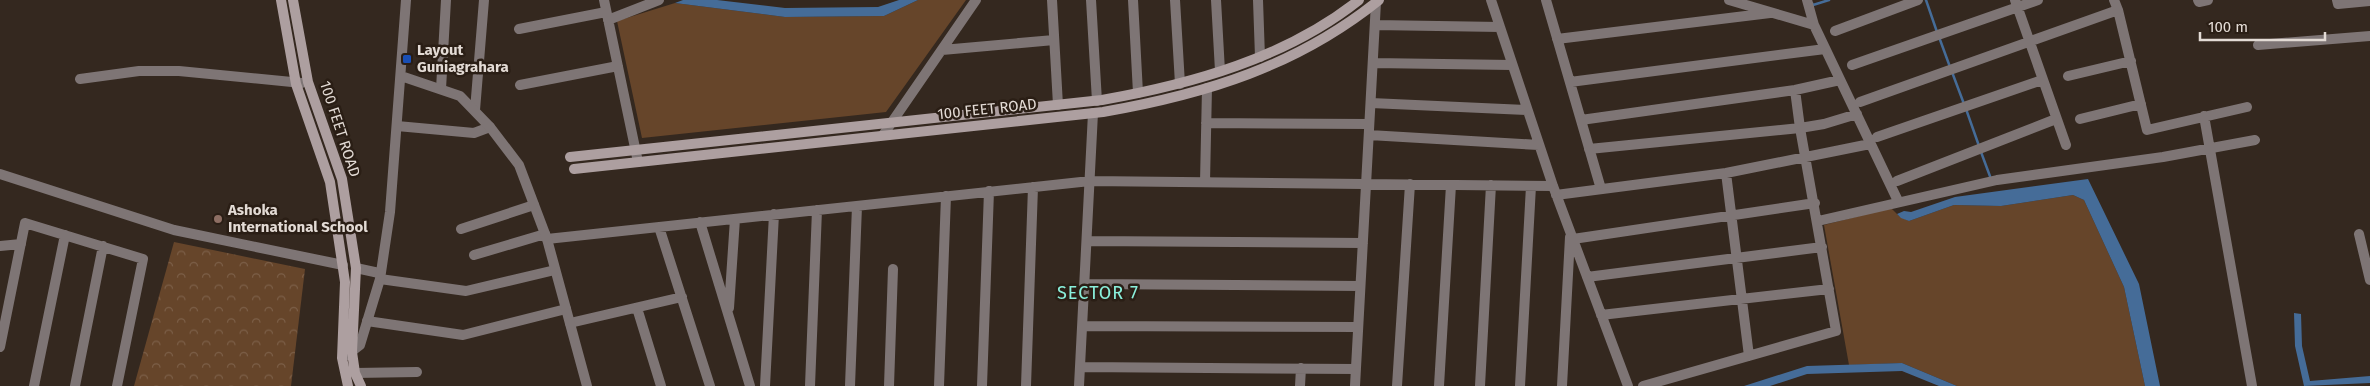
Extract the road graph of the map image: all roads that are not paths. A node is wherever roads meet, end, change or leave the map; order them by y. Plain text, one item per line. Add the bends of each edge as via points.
1 (281, 0) edge
2 (293, 0) edge
3 (406, 0) edge
4 (446, 0) edge
5 (484, 0) edge
6 (604, 0) edge
7 (659, 0) edge
8 (976, 0) edge
9 (1052, 0) edge
10 (1092, 0) edge
11 (1133, 0) edge
12 (1175, 0) edge
13 (1216, 0) edge
14 (1258, 0) edge
15 (1359, 0) edge
16 (1491, 0) edge
17 (1546, 0) edge
18 (1730, 0) edge
19 (1807, 0) edge
20 (1918, 0) edge
21 (2038, 0) edge
22 (2198, 0) edge
23 (2208, 0) edge
24 (2337, 0) edge
25 (1378, 1) edge
26 (2370, 1) edge
27 (2015, 4) edge
28 (2116, 5) edge
29 (1770, 13) junction
30 (607, 16) junction
31 (1375, 25) junction
32 (1814, 25) junction
33 (1500, 27) junction
34 (519, 29) dead end
35 (1835, 31) dead end
36 (2370, 36) edge
37 (1557, 39) junction
38 (1054, 40) junction
39 (2029, 42) junction
40 (2258, 45) dead end
41 (1825, 49) junction
42 (942, 50) junction
43 (1260, 57) junction
44 (2130, 61) junction
45 (1373, 63) junction
46 (1512, 65) junction
47 (1852, 65) dead end
48 (618, 66) junction
49 (1220, 71) junction
50 (401, 76) junction
51 (2068, 76) dead end
52 (80, 79) dead end
53 (1840, 80) junction
54 (2042, 80) junction
55 (308, 82) junction
56 (1570, 82) junction
57 (296, 84) junction
58 (1180, 84) junction
59 (520, 85) dead end
60 (1207, 88) junction
61 (441, 89) junction
62 (1795, 90) junction
63 (1138, 93) junction
64 (1097, 100) junction
65 (1860, 102) dead end
66 (1371, 103) junction
67 (1058, 104) junction
68 (2141, 104) junction
69 (2247, 107) dead end
70 (475, 110) junction
71 (1527, 110) junction
72 (1093, 114) junction
73 (1857, 114) junction
74 (2204, 116) junction
75 (2056, 119) junction
76 (2080, 119) dead end
77 (1581, 120) junction
78 (892, 122) junction
79 (1206, 123) junction
80 (1370, 124) junction
81 (397, 126) junction
82 (490, 127) junction
83 (1800, 128) junction
84 (883, 135) junction
85 (1369, 136) junction
86 (1874, 140) junction
87 (2255, 140) dead end
88 (1539, 145) junction
89 (2066, 145) dead end
90 (2209, 148) junction
91 (1589, 149) junction
92 (636, 150) junction
93 (570, 157) dead end
94 (1806, 158) junction
95 (638, 162) junction
96 (574, 169) dead end
97 (1726, 173) junction
98 (0, 174) edge
99 (1090, 180) junction
100 (1205, 182) junction
101 (1897, 182) dead end
102 (1366, 184) junction
103 (1410, 184) junction
104 (1451, 185) junction
105 (1491, 186) junction
106 (1531, 186) junction
107 (1033, 187) junction
108 (1601, 189) junction
109 (1554, 190) junction
110 (989, 191) junction
111 (946, 196) junction
112 (1898, 201) junction
113 (1815, 203) junction
114 (534, 205) junction
115 (857, 206) junction
116 (817, 210) junction
117 (774, 214) junction
118 (1731, 215) junction
119 (735, 219) junction
120 (1818, 221) junction
121 (700, 222) junction
122 (659, 227) junction
123 (461, 229) dead end
124 (2359, 234) dead end
125 (65, 235) junction
126 (1571, 235) junction
127 (546, 236) junction
128 (1087, 241) junction
129 (1363, 243) junction
130 (21, 244) junction
131 (0, 246) edge
132 (103, 246) junction
133 (1822, 247) junction
134 (474, 255) dead end
135 (1736, 258) junction
136 (343, 265) junction
137 (356, 268) junction
138 (893, 269) dead end
139 (555, 270) junction
140 (379, 276) junction
141 (1587, 276) junction
142 (2370, 280) edge
143 (1085, 284) junction
144 (1360, 286) junction
145 (1829, 289) junction
146 (682, 297) junction
147 (1742, 299) junction
148 (637, 308) junction
149 (566, 309) junction
150 (1601, 315) junction
151 (729, 316) junction
152 (367, 321) junction
153 (570, 323) junction
154 (1082, 326) junction
155 (1358, 327) junction
156 (0, 347) edge
157 (352, 352) junction
158 (1749, 356) junction
159 (342, 358) junction
160 (1080, 367) junction
161 (1301, 368) junction
162 (1356, 369) junction
163 (417, 372) dead end
164 (355, 373) junction
165 (346, 384) edge
166 (34, 386) edge
167 (76, 386) edge
168 (117, 386) edge
169 (361, 386) edge
170 (587, 386) edge
171 (661, 386) edge
172 (710, 386) edge
173 (750, 386) edge
174 (765, 386) edge
175 (810, 386) edge
176 (850, 386) edge
177 (889, 386) edge
178 (939, 386) edge
179 (982, 386) edge
180 (1026, 386) edge
181 (1079, 386) edge
182 (1300, 386) edge
183 (1355, 386) edge
184 (1397, 386) edge
185 (1439, 386) edge
186 (1480, 386) edge
187 (1520, 386) edge
188 (1562, 386) edge
189 (1628, 386) edge
190 (1643, 386) edge
191 (2252, 386) edge

1 - 57 main road, 100 FEET ROAD
2 - 55 main road, 100 FEET ROAD
3 - 50 street
4 - 61 street
5 - 70 street
6 - 30 street
7 - 30 street
8 - 42 street
9 - 38 street
10 - 64 street
11 - 63 street
12 - 58 street
13 - 49 street
14 - 43 street
15 - 43 main road, 100 FEET ROAD via 1307,34
16 - 33 street
17 - 37 street
18 - 29 street
19 - 32 street
20 - 35 street
21 - 27 street
22 - 23 street
24 - 26 street via 2338,4
25 - 31 street
25 - 60 main road, 100 FEET ROAD via 1313,45 1267,68
27 - 39 street
27 - 47 street
28 - 39 street
28 - 44 street
29 - 32 street
29 - 37 street
30 - 34 street
30 - 48 street
31 - 33 street
31 - 45 street
32 - 41 street
33 - 46 street
36 - 40 street
37 - 56 street
38 - 42 street
38 - 67 street
39 - 54 street
39 - 65 street
41 - 53 street
41 - 56 street
42 - 78 street
43 - 49 main road, 100 FEET ROAD
44 - 51 street
44 - 68 street
45 - 46 street
45 - 66 street
46 - 71 street
48 - 59 street
48 - 92 street
49 - 58 main road, 100 FEET ROAD
50 - 61 street
50 - 81 street
52 - 57 street via 139,71 179,71
53 - 62 street
53 - 73 street
54 - 75 street
54 - 86 street
55 - 57 street
55 - 137 main road, 100 FEET ROAD via 342,179
56 - 77 street
57 - 136 main road, 100 FEET ROAD via 330,182
58 - 63 main road, 100 FEET ROAD
60 - 72 main road, 100 FEET ROAD via 1169,100
60 - 79 street
61 - 70 street via 460,96
62 - 77 street
62 - 83 street
63 - 64 main road, 100 FEET ROAD
64 - 67 main road, 100 FEET ROAD
66 - 71 street
66 - 80 street
67 - 78 main road, 100 FEET ROAD
68 - 74 street via 2147,130
68 - 76 street
69 - 74 street
70 - 82 street
71 - 88 street
72 - 84 main road, 100 FEET ROAD
72 - 99 street
73 - 83 street
73 - 86 street
74 - 90 street
75 - 89 street
75 - 101 street
77 - 91 street
78 - 84 street
78 - 92 main road, 100 FEET ROAD
79 - 80 street
79 - 100 street
80 - 85 street
81 - 82 street via 474,132
81 - 140 street via 390,212
82 - 114 street via 519,165
83 - 91 street
83 - 94 street
84 - 95 main road, 100 FEET ROAD
85 - 88 street
85 - 102 street
86 - 94 street
86 - 112 street
87 - 90 street
88 - 109 street
90 - 112 street via 1997,180
90 - 191 street
91 - 108 street
92 - 93 main road, 100 FEET ROAD
92 - 95 street
94 - 97 street
94 - 113 street
95 - 96 main road, 100 FEET ROAD
97 - 108 street
97 - 118 street
98 - 136 street via 174,230
99 - 100 street
99 - 107 street
99 - 128 street
100 - 102 street
102 - 103 street
102 - 129 street
103 - 104 street
103 - 184 street
104 - 105 street
104 - 185 street
105 - 106 street
105 - 186 street
106 - 109 street
106 - 187 street
107 - 110 street
107 - 180 street
108 - 109 street
109 - 126 street
110 - 111 street
110 - 179 street
111 - 115 street
111 - 178 street
112 - 120 street
113 - 118 street
113 - 120 street
114 - 123 street
114 - 127 street
115 - 116 street
115 - 176 street
116 - 117 street
116 - 175 street
117 - 119 street
117 - 174 street
118 - 126 street
118 - 135 street
119 - 121 street
119 - 151 street
120 - 133 street
121 - 122 street
121 - 151 street
122 - 127 street
122 - 146 street
124 - 142 street
125 - 130 street via 25,223
125 - 132 street
125 - 166 street
126 - 141 street
126 - 188 street
127 - 134 street
127 - 139 street
128 - 129 street
128 - 143 street
129 - 144 street
130 - 131 street
130 - 156 street
132 - 167 street
132 - 168 street via 143,259
133 - 135 street
133 - 145 street
135 - 141 street
135 - 147 street
136 - 159 main road, 100 FEET ROAD via 346,282
137 - 140 street
137 - 157 main road, 100 FEET ROAD
138 - 177 street
139 - 140 street via 466,291
139 - 149 street
140 - 152 street
141 - 150 street
143 - 144 street
143 - 154 street
144 - 155 street
145 - 147 street
145 - 158 street via 1836,332
146 - 148 street
146 - 172 street
147 - 150 street
147 - 158 street
148 - 153 street
148 - 171 street
149 - 152 street via 463,335
149 - 153 street
150 - 189 street
151 - 173 street
152 - 157 street via 360,345
153 - 170 street
154 - 155 street
154 - 160 street
155 - 162 street
157 - 159 street
157 - 164 main road, 100 FEET ROAD
158 - 190 street
159 - 165 main road, 100 FEET ROAD
160 - 161 street
160 - 181 street
161 - 162 street
161 - 182 street
162 - 183 street
163 - 164 street
164 - 165 street
164 - 169 main road, 100 FEET ROAD

